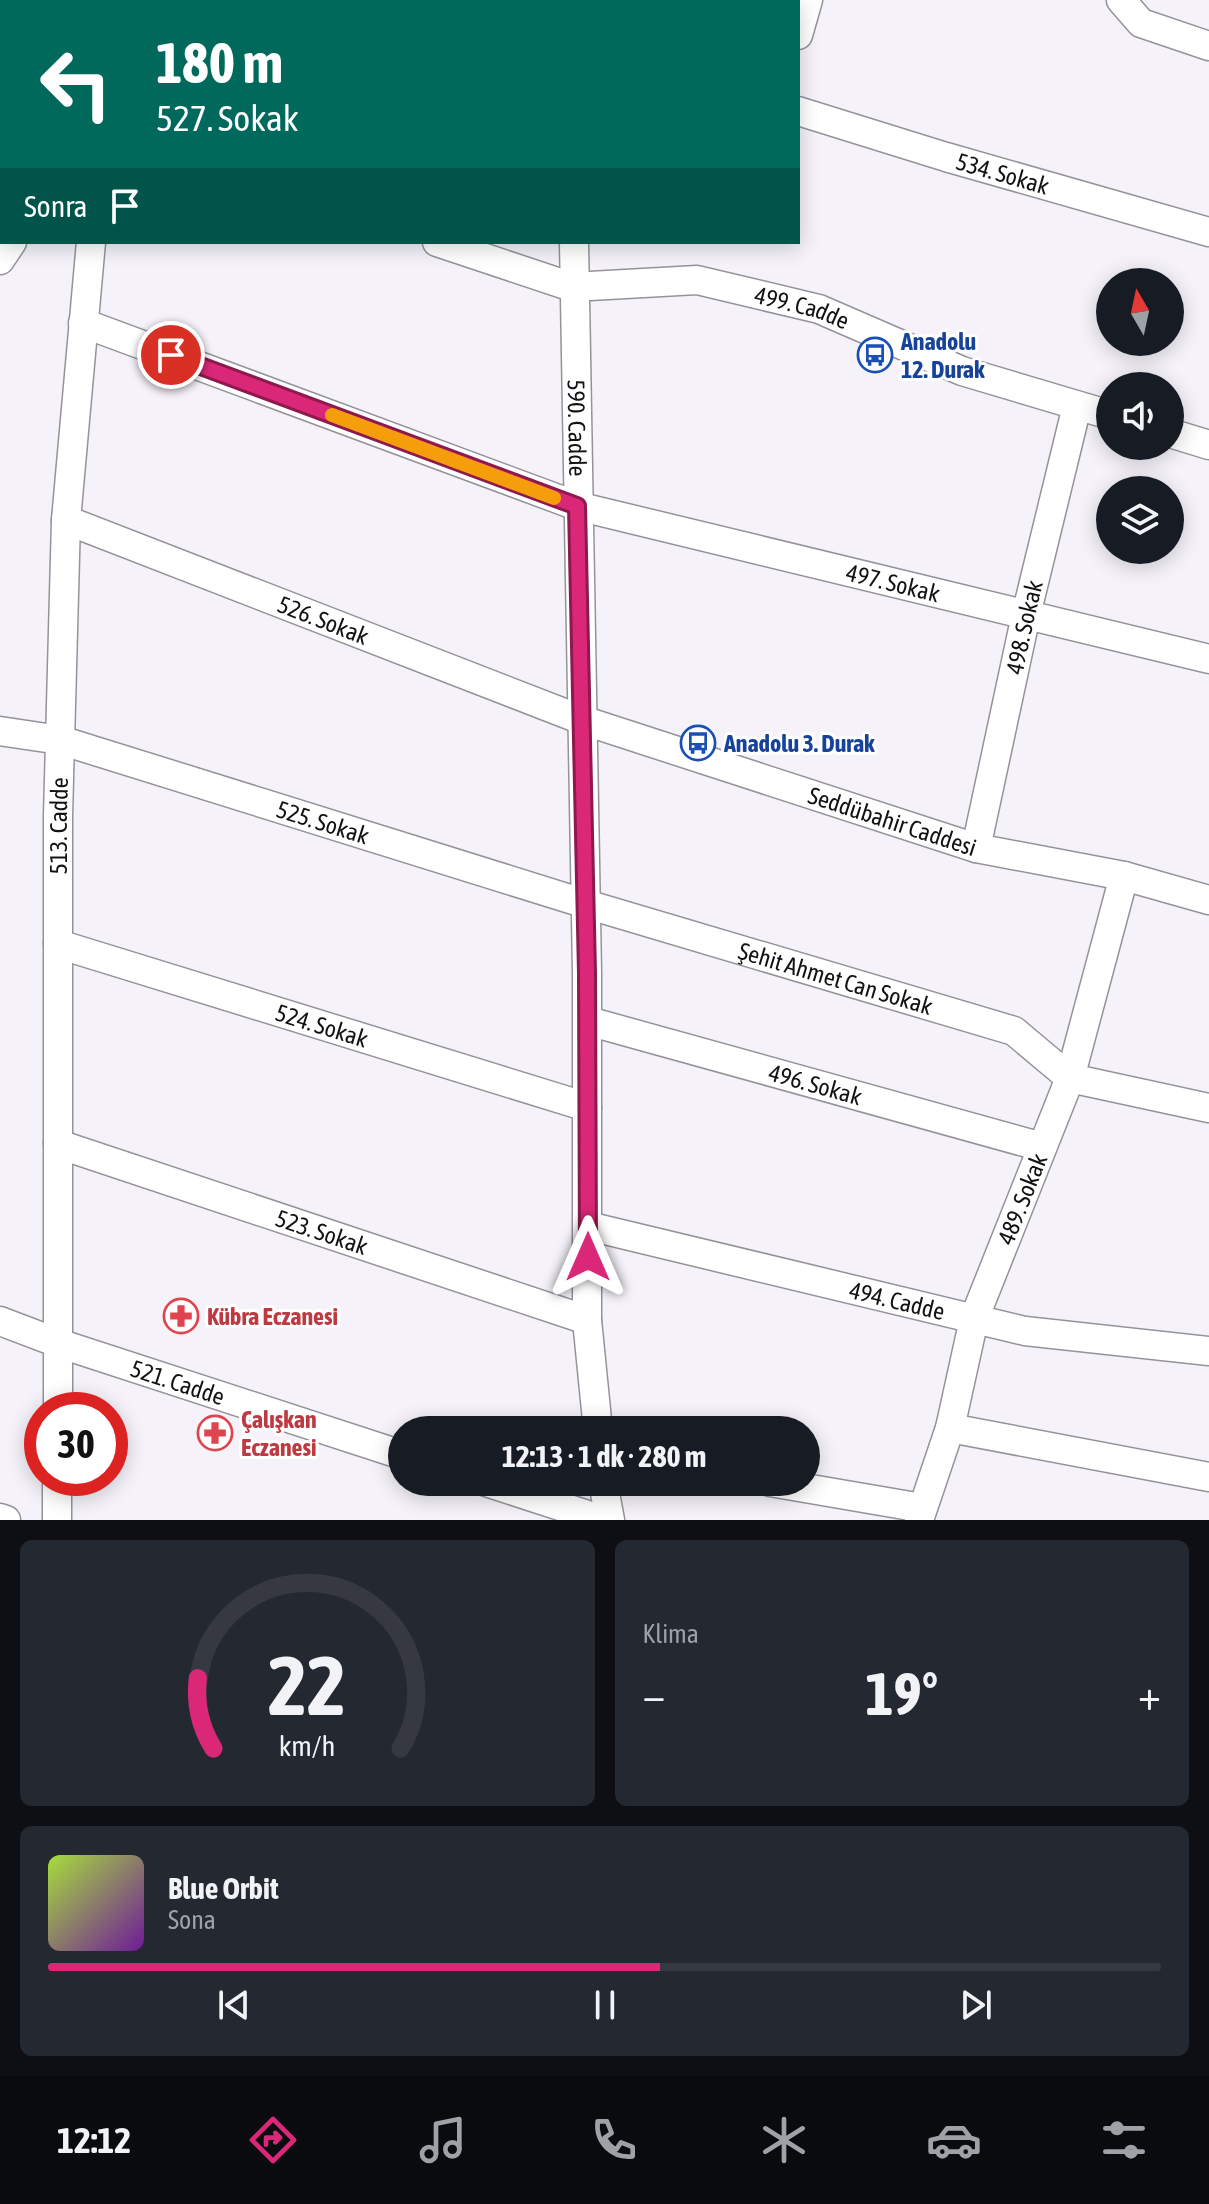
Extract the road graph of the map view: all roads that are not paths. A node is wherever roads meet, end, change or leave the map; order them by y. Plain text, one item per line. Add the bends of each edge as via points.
1 (808, 0) edge
2 (1121, 0) edge
3 (800, 28) edge
4 (1209, 46) edge
5 (800, 112) edge
6 (1209, 232) edge
7 (91, 244) edge
8 (443, 244) edge
9 (574, 244) edge
10 (572, 287) junction
11 (83, 323) junction
12 (1077, 406) junction
13 (1096, 411) edge
14 (1184, 437) edge
15 (1209, 443) edge
16 (577, 506) junction
17 (66, 520) junction
18 (1026, 615) junction
19 (1209, 659) edge
20 (582, 720) junction
21 (0, 731) edge
22 (60, 740) junction
23 (976, 848) junction
24 (1124, 876) junction
25 (1209, 900) edge
26 (586, 904) junction
27 (58, 944) junction
28 (588, 1021) junction
29 (1070, 1078) junction
30 (587, 1107) junction
31 (1209, 1108) edge
32 (58, 1144) junction
33 (1042, 1147) junction
34 (588, 1226) junction
35 (974, 1319) junction
36 (587, 1320) junction
37 (0, 1321) edge
38 (58, 1343) junction
39 (1209, 1351) edge
40 (58, 1392) edge
41 (597, 1416) edge
42 (950, 1428) junction
43 (388, 1450) edge
44 (1209, 1477) edge
45 (820, 1493) edge
46 (57, 1496) edge
47 (529, 1496) edge
48 (606, 1496) edge
49 (921, 1514) edge
50 (0, 1518) edge
51 (6, 1520) edge
52 (57, 1520) edge
53 (603, 1520) edge
54 (610, 1520) edge

1 - 3 street
2 - 4 street via 1141,23
5 - 6 street, 534. Sokak
7 - 11 street, 513. Cadde
8 - 10 street
9 - 10 street, 590. Cadde
10 - 12 street, 499. Cadde via 697,280 819,309 962,371
10 - 16 street, 590. Cadde
11 - 16 street, 497. Sokak
11 - 17 street, 513. Cadde
12 - 13 street, 499. Cadde
12 - 18 street, 498. Sokak
14 - 15 street
16 - 18 street, 497. Sokak
16 - 20 street, 590. Cadde
17 - 20 street, 526. Sokak
17 - 22 street, 513. Cadde
18 - 19 street, 497. Sokak
18 - 23 street, 498. Sokak
20 - 23 street, Seddübahir Caddesi
20 - 26 street, 590. Cadde
21 - 22 street, 525. Sokak
22 - 26 street, 525. Sokak
22 - 27 street, 513. Cadde
23 - 24 street, Seddübahir Caddesi
24 - 25 street, Seddübahir Caddesi
24 - 29 street, 489. Sokak
26 - 28 street, 590. Cadde
26 - 29 street, Şehit Ahmet Can Sokak via 1014,1031
27 - 30 street, 524. Sokak
27 - 32 street, 513. Cadde
28 - 30 street, 590. Cadde
28 - 33 street, 496. Sokak
29 - 31 street
29 - 33 street, 489. Sokak
30 - 34 street, 590. Cadde
32 - 36 street, 523. Sokak
32 - 38 street, 513. Cadde
33 - 35 street, 489. Sokak
34 - 35 street, 494. Cadde
34 - 36 street, 590. Cadde
35 - 39 street, 494. Cadde via 1025,1331
35 - 42 street, 489. Sokak
36 - 41 street, 590. Cadde
37 - 38 street, 521. Cadde
38 - 40 street, 513. Cadde
38 - 43 street, 521. Cadde
42 - 44 street
42 - 49 street, 489. Sokak
45 - 49 street
46 - 52 street
47 - 53 street
48 - 54 street
50 - 51 street

